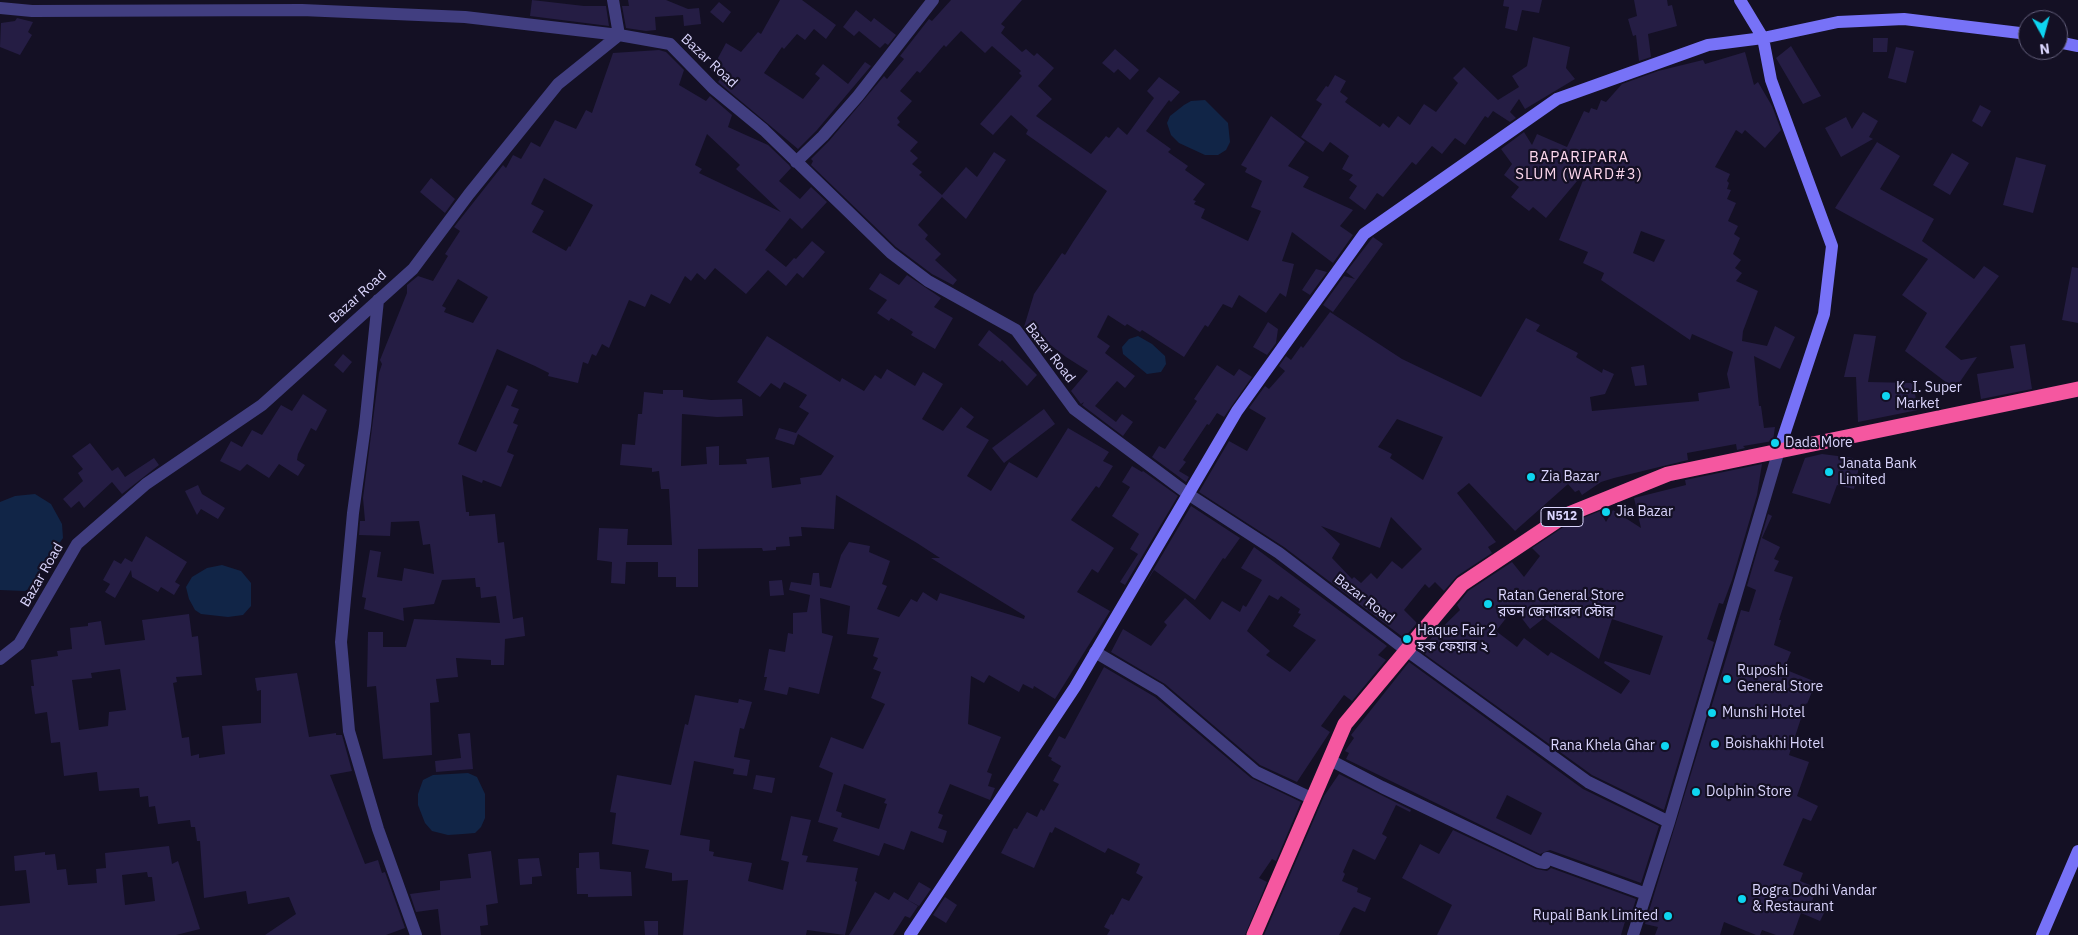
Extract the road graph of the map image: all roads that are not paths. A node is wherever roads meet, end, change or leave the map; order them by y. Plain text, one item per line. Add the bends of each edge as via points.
1 (613, 0) edge
2 (933, 0) edge
3 (1740, 0) edge
4 (0, 8) edge
5 (2018, 33) edge
6 (619, 35) junction
7 (1763, 38) junction
8 (796, 162) junction
9 (378, 300) junction
10 (2078, 389) edge
11 (1779, 450) junction
12 (1188, 494) junction
13 (1406, 650) junction
14 (1095, 652) junction
15 (0, 659) edge
16 (1330, 760) junction
17 (1313, 799) junction
18 (1669, 822) junction
19 (2078, 852) edge
20 (1646, 894) junction
21 (416, 935) edge
22 (910, 935) edge
23 (1254, 935) edge
24 (1633, 935) edge
25 (2042, 935) edge

1 - 6 street
2 - 8 street via 858,96
3 - 7 street
4 - 6 street via 32,11 302,10 465,18
5 - 7 street via 1904,19 1838,22
6 - 8 street, Bazar Road via 670,44 713,88 764,130
6 - 9 street, Bazar Road via 558,84 413,269
7 - 11 street via 1771,80 1832,246 1824,314
7 - 12 street via 1708,45 1557,99 1364,234 1237,411
8 - 12 street, Bazar Road via 892,253 928,281 1016,330 1074,409
9 - 15 street, Bazar Road via 262,405 146,484 78,544 19,644
9 - 21 street via 341,642 349,731 378,829
10 - 11 highway, N512
11 - 13 highway, N512 via 1668,474 1564,516 1462,584
11 - 18 street
12 - 13 street, Bazar Road via 1279,553
12 - 14 street
13 - 16 highway, N512 via 1345,724
13 - 18 street, Bazar Road via 1588,782
14 - 17 street via 1160,690 1256,772
14 - 22 street via 1075,688
16 - 17 highway, N512
16 - 20 street via 1539,862 1545,862 1547,858
17 - 23 highway, N512
18 - 20 street
19 - 25 street
20 - 24 street

